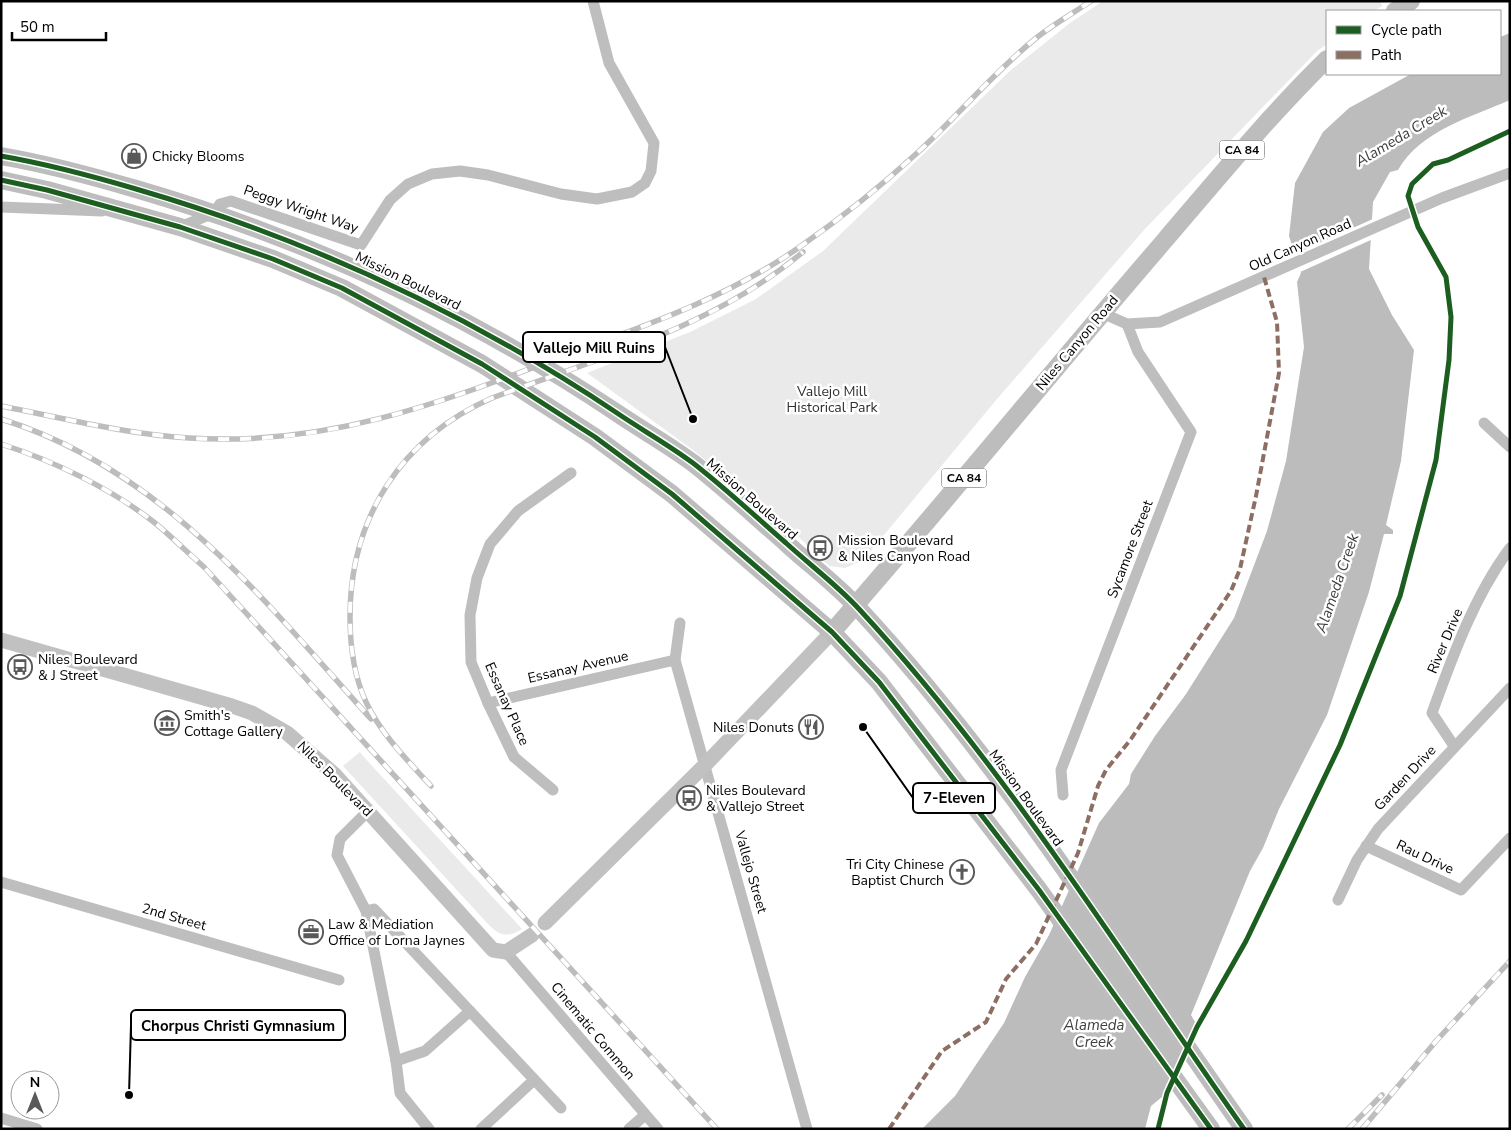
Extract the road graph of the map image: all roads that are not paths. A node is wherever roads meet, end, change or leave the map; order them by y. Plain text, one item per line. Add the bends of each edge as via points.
1 (593, 1) edge
2 (1411, 1) edge
3 (1397, 10) edge
4 (1326, 60) edge
5 (1, 156) edge
6 (72, 171) junction
7 (1510, 173) edge
8 (1, 180) edge
9 (66, 195) junction
10 (1, 206) edge
11 (131, 212) junction
12 (214, 213) junction
13 (180, 226) junction
14 (1102, 313) junction
15 (1127, 324) junction
16 (1484, 423) dead end
17 (1510, 447) edge
18 (571, 473) dead end
19 (1510, 548) edge
20 (856, 606) junction
21 (680, 623) dead end
22 (832, 632) junction
23 (1, 640) edge
24 (675, 660) junction
25 (1510, 688) edge
26 (488, 703) junction
27 (1454, 746) junction
28 (704, 766) junction
29 (553, 790) dead end
30 (1063, 795) dead end
31 (368, 811) junction
32 (1510, 838) edge
33 (1366, 846) junction
34 (1, 882) edge
35 (1338, 900) dead end
36 (366, 911) junction
37 (545, 923) dead end
38 (532, 935) dead end
39 (506, 952) junction
40 (339, 980) dead end
41 (470, 1011) junction
42 (396, 1061) junction
43 (534, 1080) junction
44 (561, 1108) dead end
45 (645, 1115) junction
46 (1, 1118) edge
47 (36, 1129) edge
48 (430, 1129) edge
49 (481, 1129) edge
50 (629, 1129) edge
51 (658, 1129) edge
52 (807, 1129) edge
53 (1211, 1129) edge
54 (1244, 1129) edge

1 - 12 street, Peggy Wright Way via 609,63 654,143 651,172 645,182 632,192 597,199 561,194 488,175 460,171 432,174 408,184 390,200 361,245 238,202 225,201
2 - 3 main road
4 - 14 main road, Niles Canyon Road / CA 84 via 1280,105
5 - 6 main road, Mission Boulevard
6 - 9 main road
6 - 12 main road, Mission Boulevard
7 - 15 street, Old Canyon Road via 1432,202 1160,322
8 - 9 main road
9 - 11 main road
10 - 11 street
11 - 13 main road
12 - 13 street, Peggy Wright Way
12 - 20 main road, Mission Boulevard via 385,281 437,306 566,378 690,461
13 - 22 main road via 342,288 482,364 595,437 672,494
14 - 15 street, Old Canyon Road
14 - 20 main road, Niles Canyon Road / CA 84
15 - 30 street, Sycamore Street via 1138,352 1191,432 1061,770
16 - 17 street
18 - 26 street, Essanay Place via 518,511 490,544 477,578 470,615 471,662
19 - 27 street, River Drive via 1500,560 1460,638 1432,713
20 - 22 main road, Niles Canyon Road / CA 84
20 - 54 main road, Mission Boulevard via 960,729 1054,854
21 - 24 street, Vallejo Street
22 - 28 main road
22 - 53 main road via 879,682 1038,890
23 - 31 main road, Niles Boulevard via 252,713 306,748
24 - 26 street, Essanay Avenue
24 - 28 street, Vallejo Street
25 - 27 street, Garden Drive
26 - 29 street, Essanay Place via 514,757
27 - 33 street, Garden Drive
28 - 37 main road
28 - 52 street, Vallejo Street via 713,788
31 - 36 street via 340,839 337,855
31 - 39 main road, Niles Boulevard via 493,950
32 - 33 street, Rau Drive via 1461,890
33 - 35 street, Garden Drive
34 - 40 street, 2nd Street
36 - 41 street via 374,909
36 - 42 street
38 - 39 main road
39 - 45 street, Cinematic Common
41 - 42 street via 425,1051
41 - 43 street
42 - 48 street via 400,1093
43 - 44 street
43 - 49 street
45 - 50 street
45 - 51 street, Cinematic Common
46 - 47 street

